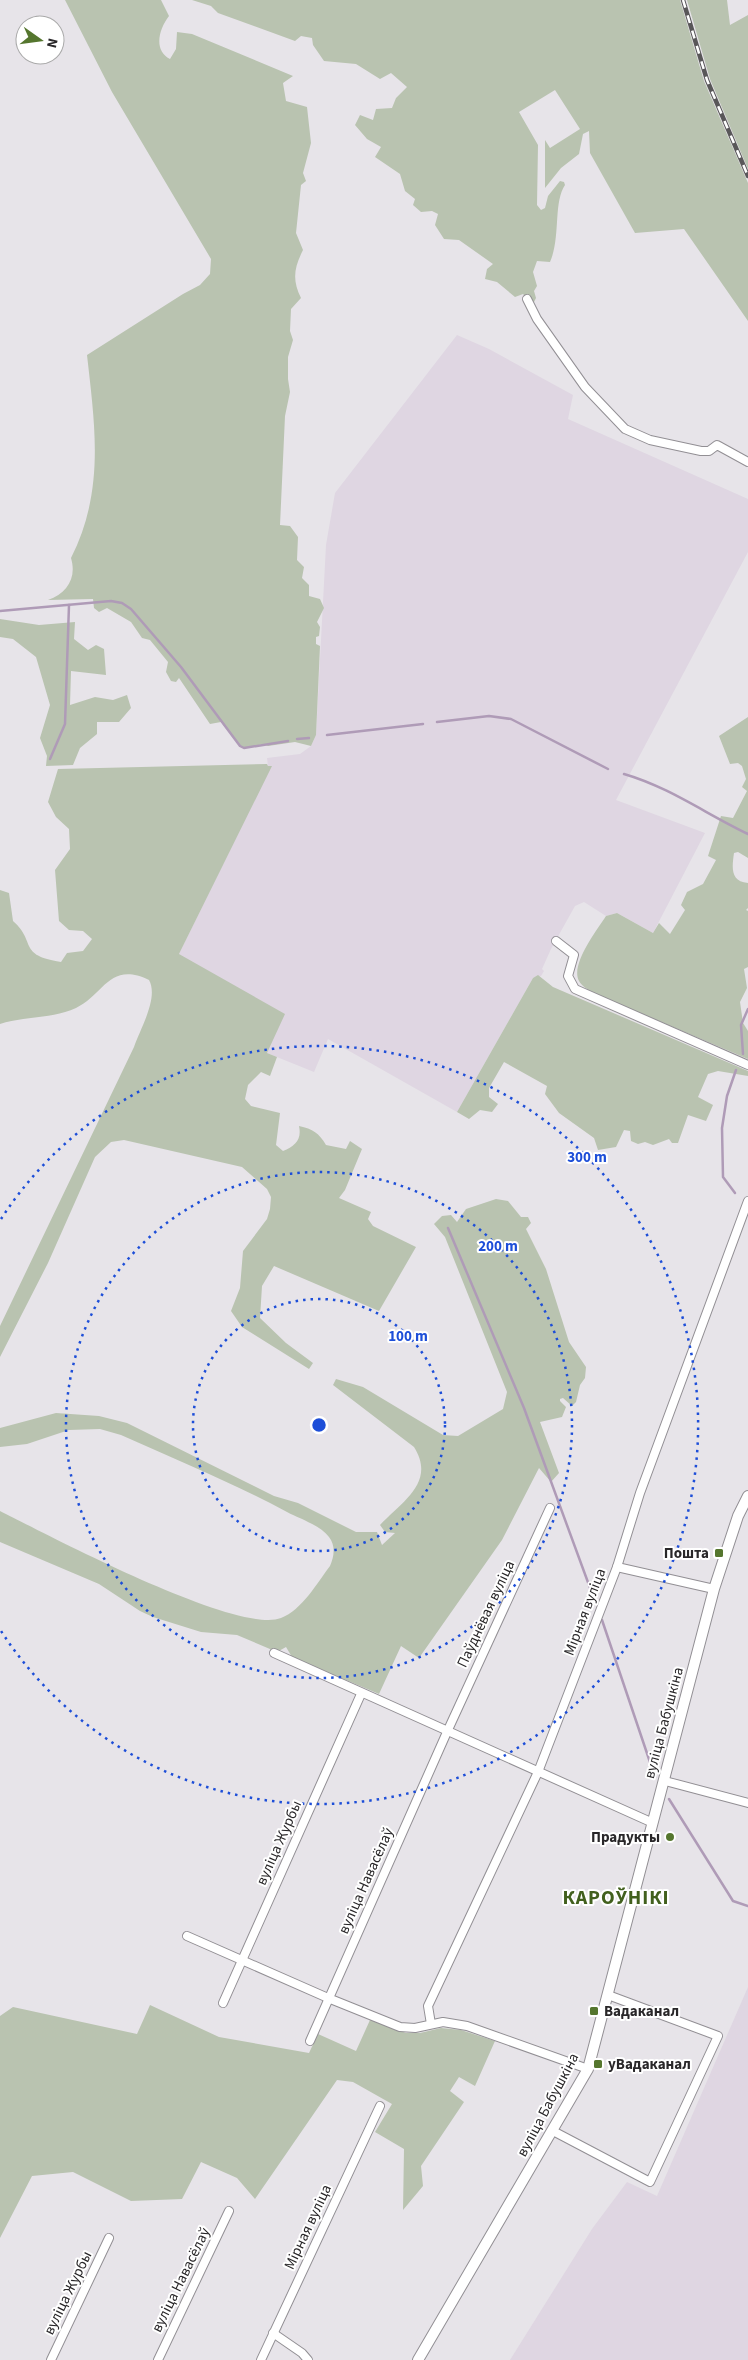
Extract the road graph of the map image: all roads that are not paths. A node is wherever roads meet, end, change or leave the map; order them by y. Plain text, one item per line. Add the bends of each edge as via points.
1 (527, 299) dead end
2 (748, 462) edge
3 (556, 941) dead end
4 (748, 1065) edge
5 (748, 1201) edge
6 (748, 1496) edge
7 (550, 1508) dead end
8 (617, 1568) junction
9 (714, 1589) junction
10 (274, 1654) dead end
11 (361, 1694) junction
12 (447, 1732) junction
13 (538, 1772) junction
14 (665, 1781) junction
15 (748, 1803) edge
16 (653, 1823) junction
17 (187, 1936) dead end
18 (242, 1960) junction
19 (608, 1994) junction
20 (328, 1998) junction
21 (223, 2003) dead end
22 (431, 2024) junction
23 (310, 2041) dead end
24 (588, 2069) junction
25 (380, 2106) dead end
26 (553, 2132) junction
27 (229, 2211) dead end
28 (109, 2238) dead end
29 (274, 2333) junction
30 (51, 2360) edge
31 (158, 2360) edge
32 (261, 2360) edge
33 (308, 2360) edge
34 (418, 2360) edge

1 - 2 street via 536,319 585,387 625,429 650,440 701,451 709,451 717,445
3 - 4 street via 574,955 568,976 575,989
5 - 8 street, Мірная вуліца via 640,1493
6 - 9 street, вуліца Бабушкіна via 738,1516
7 - 12 street, Паўднёвая вуліца
8 - 9 street
8 - 13 street, Мірная вуліца
9 - 14 street, вуліца Бабушкіна
10 - 11 street
11 - 12 street
11 - 18 street, вуліца Журбы
12 - 13 street
12 - 20 street, вуліца Навасёлаў
13 - 16 street
13 - 22 street, Мірная вуліца via 428,2006
14 - 15 street
14 - 16 street, вуліца Бабушкіна
16 - 19 street, вуліца Бабушкіна
17 - 18 street
18 - 20 street
18 - 21 street, вуліца Журбы
19 - 24 street, вуліца Бабушкіна
19 - 26 street via 718,2036 650,2182
20 - 22 street via 400,2027
20 - 23 street, вуліца Навасёлаў
22 - 24 street via 443,2022 468,2026
24 - 26 street, вуліца Бабушкіна
25 - 29 street, Мірная вуліца
26 - 34 street, вуліца Бабушкіна
27 - 31 street, вуліца Навасёлаў
28 - 30 street, вуліца Журбы
29 - 32 street, Мірная вуліца
29 - 33 street

